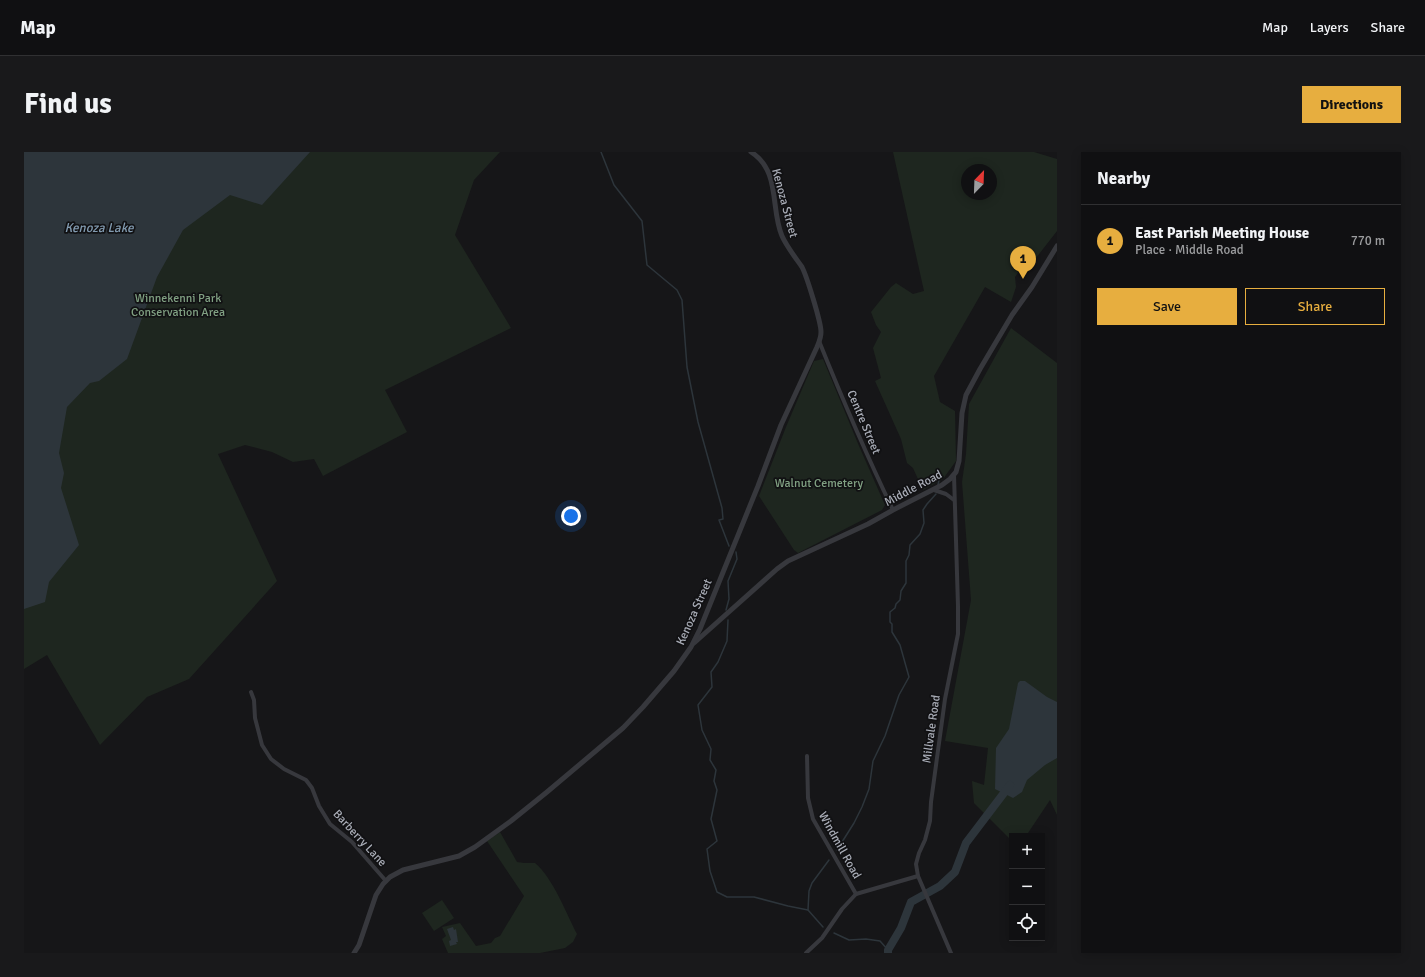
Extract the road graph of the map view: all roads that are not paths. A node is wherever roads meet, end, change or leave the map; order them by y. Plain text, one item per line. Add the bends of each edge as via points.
1 (751, 152) edge
2 (1057, 246) edge
3 (819, 340) junction
4 (954, 475) junction
5 (934, 490) junction
6 (954, 500) junction
7 (893, 510) junction
8 (691, 647) junction
9 (251, 692) dead end
10 (807, 756) dead end
11 (918, 876) junction
12 (386, 881) junction
13 (856, 894) junction
14 (354, 953) edge
15 (806, 953) edge
16 (951, 953) edge

1 - 3 street, Kenoza Street via 759,158 768,172 774,189 782,236 807,278 820,327
2 - 4 street, Middle Road via 968,390 963,406 958,461
3 - 7 street, Centre Street via 878,482
3 - 8 street, Kenoza Street
4 - 5 street, Middle Road
4 - 6 street, Millvale Road
5 - 6 street
5 - 7 street, Middle Road
6 - 11 street, Millvale Road via 958,634 945,700 930,821 916,864
7 - 8 street, Middle Road via 788,561
8 - 12 street, Kenoza Street via 674,671 631,720 511,820 459,856 403,870
9 - 12 street, Barberry Lane via 262,745 271,759 284,770 306,780 330,824 352,842
10 - 13 street, Windmill Road via 808,798 813,819
11 - 13 street
11 - 16 street, Millvale Road
12 - 14 street, Kenoza Street via 374,900
13 - 15 street via 822,938

